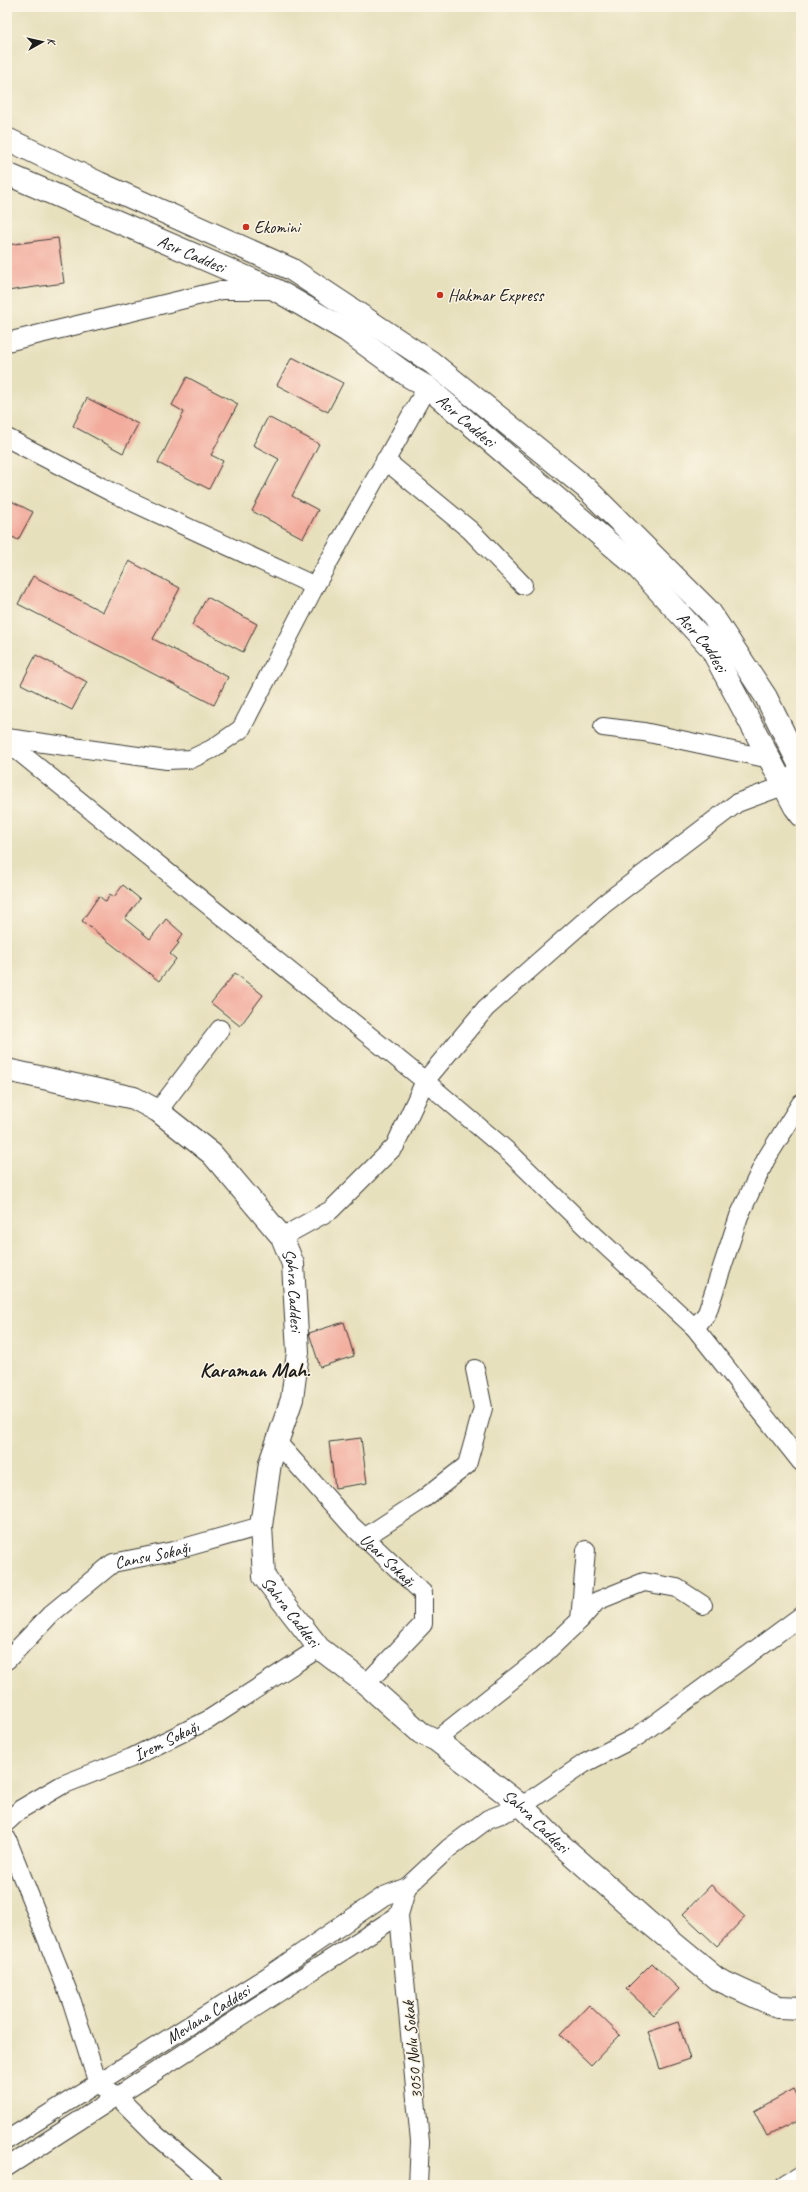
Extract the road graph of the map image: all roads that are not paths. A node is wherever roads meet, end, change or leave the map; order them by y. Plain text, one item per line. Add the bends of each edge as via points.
1 (7, 138) edge
2 (7, 174) edge
3 (276, 290) junction
4 (7, 342) edge
5 (427, 387) junction
6 (7, 438) edge
7 (386, 460) junction
8 (523, 584) dead end
9 (315, 586) junction
10 (603, 727) dead end
11 (7, 738) edge
12 (7, 742) edge
13 (770, 759) junction
14 (801, 768) edge
15 (784, 786) junction
16 (801, 815) edge
17 (220, 1029) dead end
18 (7, 1070) edge
19 (426, 1081) junction
20 (801, 1103) edge
21 (158, 1111) junction
22 (282, 1237) junction
23 (695, 1328) junction
24 (475, 1369) dead end
25 (277, 1442) junction
26 (801, 1462) edge
27 (261, 1526) junction
28 (364, 1538) junction
29 (586, 1550) dead end
30 (703, 1605) dead end
31 (801, 1616) edge
32 (580, 1620) junction
33 (319, 1648) junction
34 (7, 1660) edge
35 (366, 1684) junction
36 (436, 1740) junction
37 (522, 1806) junction
38 (7, 1822) edge
39 (7, 1839) edge
40 (407, 1887) junction
41 (399, 1915) junction
42 (801, 2008) edge
43 (98, 2084) junction
44 (118, 2097) junction
45 (7, 2140) edge
46 (7, 2167) edge
47 (801, 2175) edge
48 (215, 2185) edge
49 (418, 2185) edge
50 (785, 2185) edge

1 - 14 street, Asır Caddesi via 99,183 291,269 431,362 586,488 710,612 766,697
2 - 3 street, Asır Caddesi
3 - 4 street via 222,290
3 - 5 street, Asır Caddesi via 347,331
5 - 7 street
5 - 13 street, Asır Caddesi via 636,566 711,648
6 - 9 street via 112,493
7 - 8 street via 470,530
7 - 9 street
9 - 11 street via 241,729 212,749 191,759 167,760
10 - 13 street via 644,732
12 - 19 street
13 - 15 street, Asır Caddesi
14 - 15 street
15 - 16 street, Asır Caddesi
15 - 19 street via 737,802 604,904 486,1008
17 - 21 street
18 - 21 street, Sahra Caddesi via 134,1098
19 - 22 street via 395,1146 331,1210
19 - 23 street via 512,1156
20 - 23 street via 766,1159 739,1216 707,1313
21 - 22 street, Sahra Caddesi via 212,1154
22 - 25 street, Sahra Caddesi via 292,1264 298,1352 292,1399
23 - 26 street
24 - 28 street via 483,1408 466,1465 422,1500
25 - 27 street, Sahra Caddesi via 270,1463
25 - 28 street, Uçar Sokağı
27 - 33 street, Sahra Caddesi via 264,1577
27 - 34 street, Cansu Sokağı via 173,1551 113,1564 51,1614
28 - 35 street, Uçar Sokağı via 423,1593 423,1624
29 - 32 street
30 - 32 street via 677,1588 644,1582 597,1600
31 - 37 street via 638,1736 585,1763
32 - 36 street via 541,1657
33 - 35 street, Sahra Caddesi
33 - 38 street, İrem Sokağı via 208,1720 131,1758 62,1785 21,1809
35 - 36 street, Sahra Caddesi via 421,1733
36 - 37 street, Sahra Caddesi
37 - 40 street via 488,1819 449,1848
37 - 42 street, Sahra Caddesi via 560,1844 642,1917 717,1979 778,2007
39 - 43 street via 72,2002
40 - 41 street
40 - 43 street, Mevlana Caddesi via 384,1896 268,1976
41 - 44 street, Mevlana Caddesi
41 - 49 street, 3050 Nolu Sokak via 420,2142
43 - 44 street
43 - 45 street, Mevlana Caddesi
44 - 46 street, Mevlana Caddesi
44 - 48 street via 156,2135
47 - 50 street

